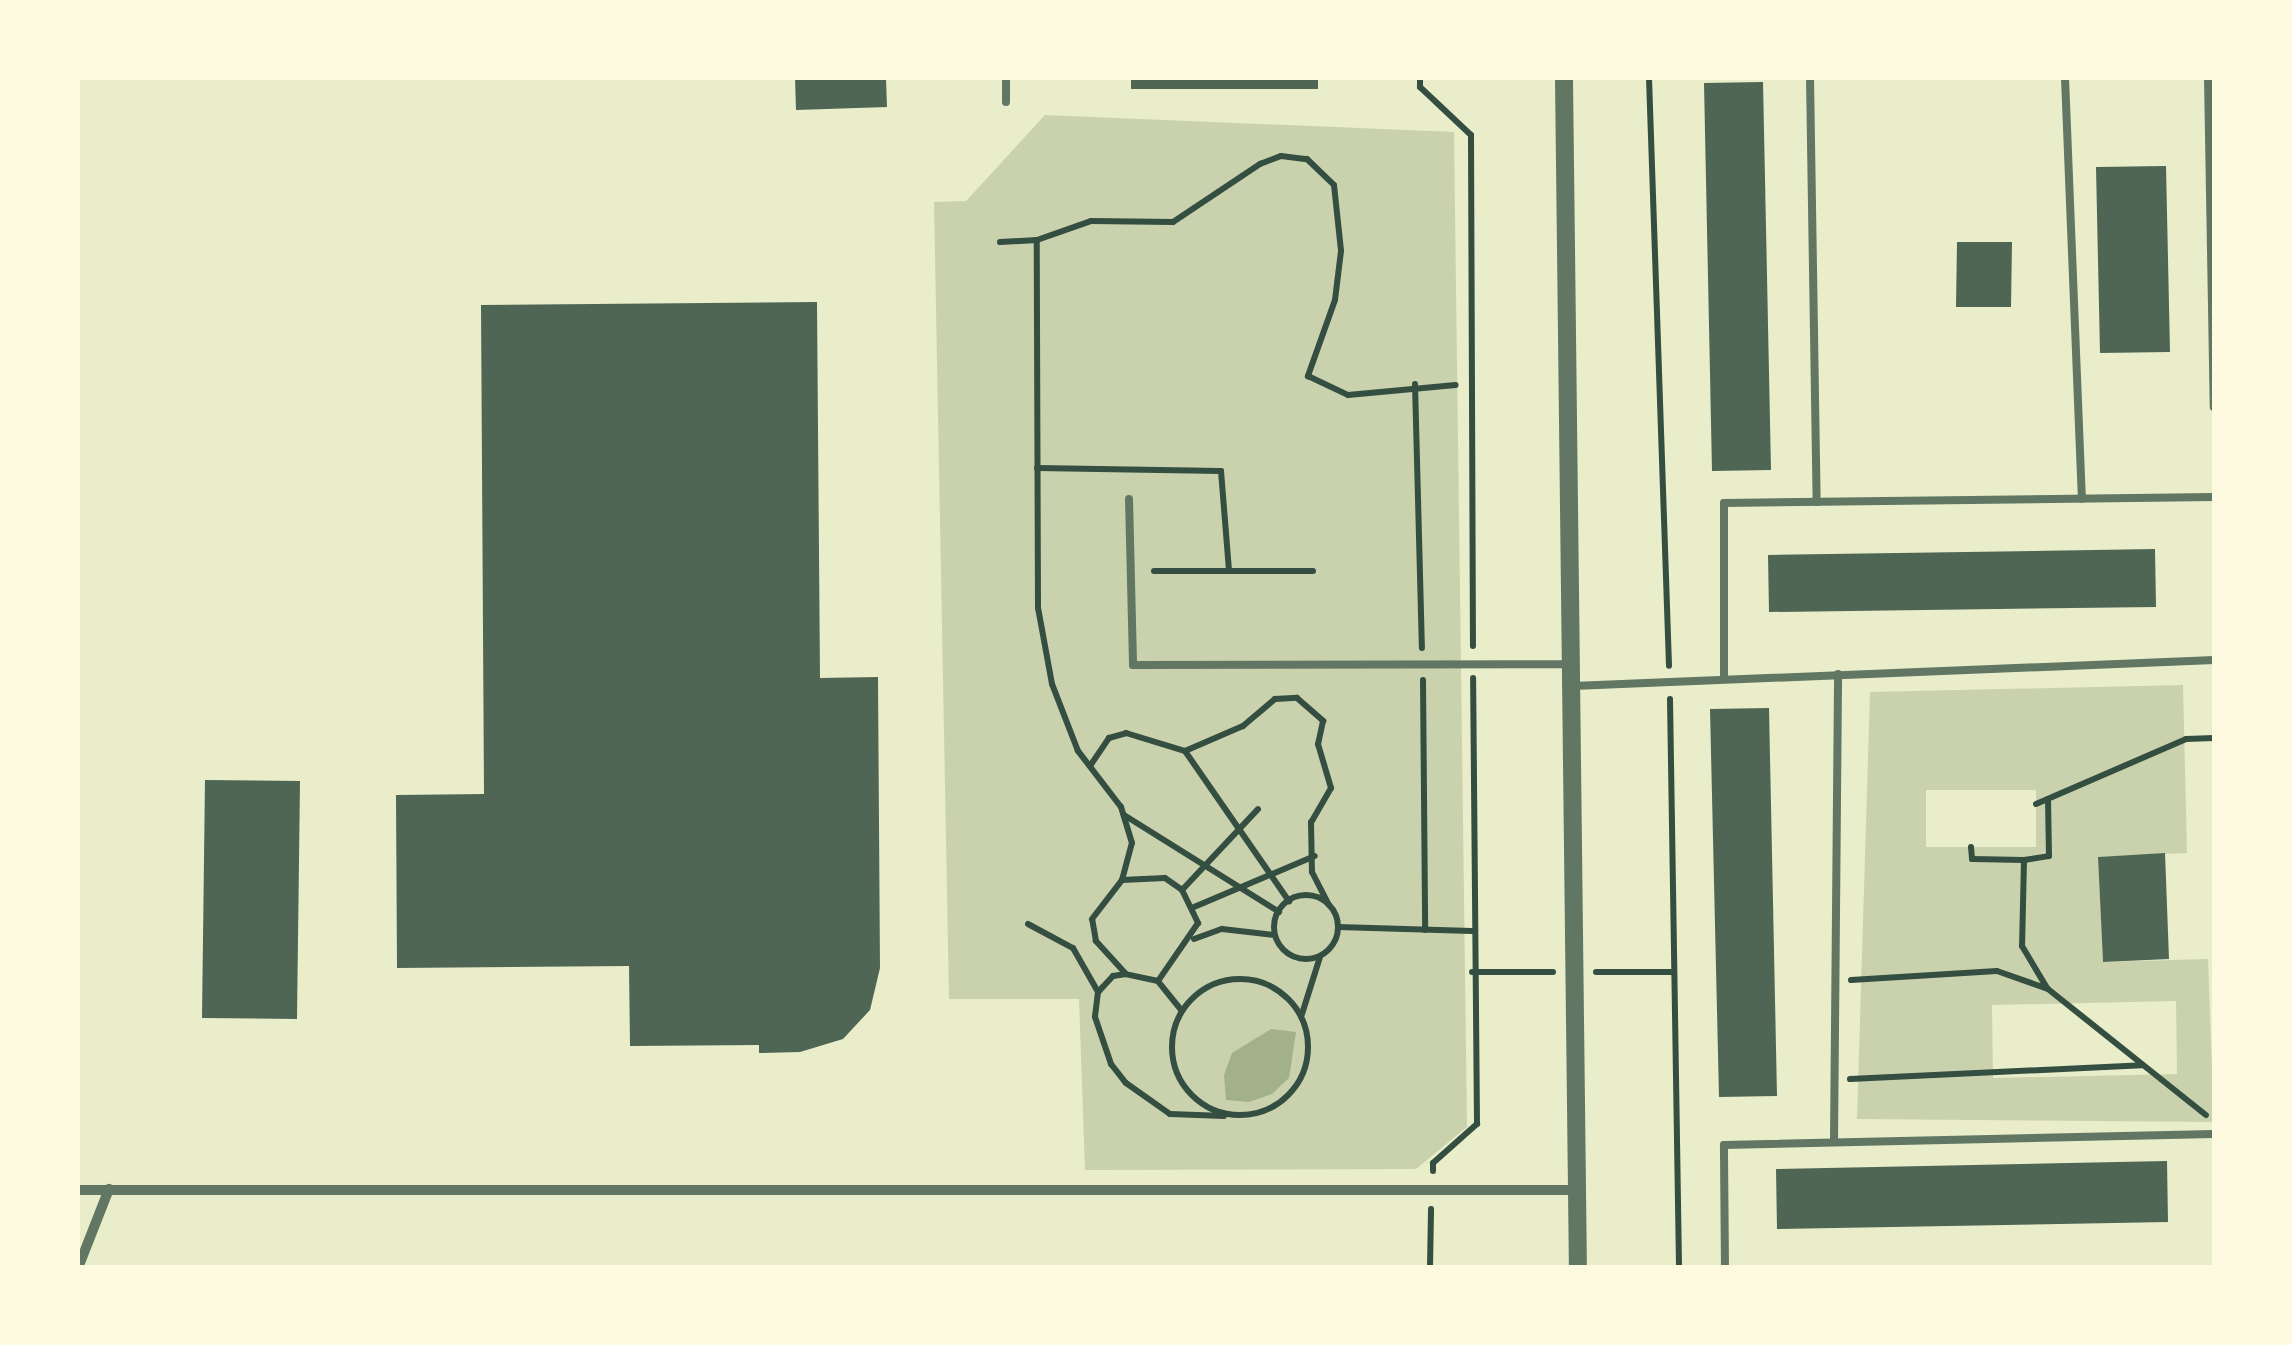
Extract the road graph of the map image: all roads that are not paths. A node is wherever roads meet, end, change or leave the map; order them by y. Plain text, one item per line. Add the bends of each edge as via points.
1 (1006, 78) edge
2 (1564, 78) edge
3 (1810, 78) edge
4 (2065, 78) edge
5 (2208, 78) edge
6 (1006, 102) dead end
7 (2214, 407) edge
8 (2214, 497) edge
9 (1129, 499) dead end
10 (2082, 499) junction
11 (1817, 502) junction
12 (2214, 660) edge
13 (1569, 664) junction
14 (1838, 674) junction
15 (1724, 678) junction
16 (1569, 686) junction
17 (2214, 1134) edge
18 (1834, 1142) junction
19 (108, 1189) junction
20 (78, 1190) edge
21 (1576, 1190) junction
22 (78, 1268) edge
23 (1578, 1268) edge
24 (1724, 1268) edge

1 - 6 lane
2 - 13 street
3 - 11 lane
4 - 10 lane
5 - 7 lane
8 - 10 lane
9 - 13 lane via 1133,665
10 - 11 lane
11 - 15 lane via 1724,503
12 - 14 lane
13 - 16 street
14 - 15 lane
14 - 18 lane
15 - 16 lane
16 - 21 street
17 - 18 lane
18 - 24 lane via 1724,1145
19 - 20 street
19 - 21 street
19 - 22 street
21 - 23 street

